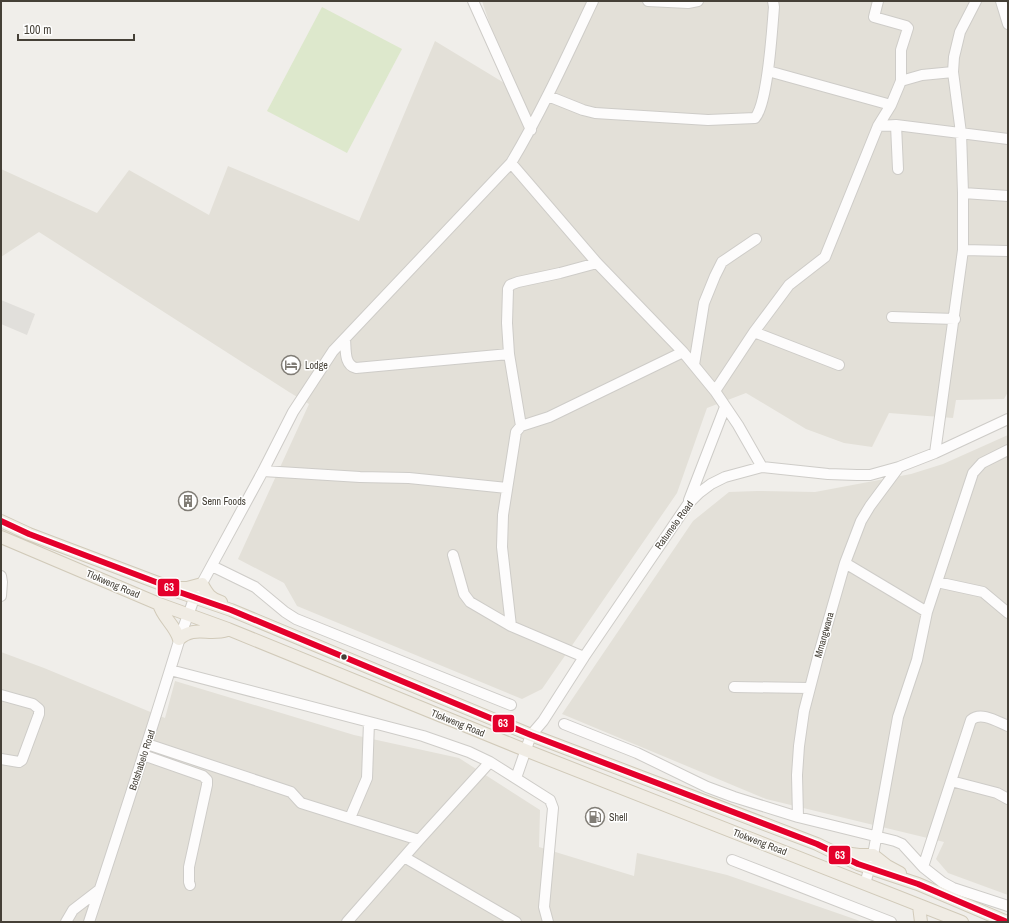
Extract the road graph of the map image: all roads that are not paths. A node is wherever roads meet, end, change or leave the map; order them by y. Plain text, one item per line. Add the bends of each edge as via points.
1 (473, 1) edge
2 (593, 1) edge
3 (648, 1) edge
4 (698, 1) edge
5 (773, 1) edge
6 (878, 1) edge
7 (976, 1) edge
8 (1001, 1) edge
9 (1008, 24) edge
10 (768, 71) junction
11 (953, 72) junction
12 (901, 81) junction
13 (548, 96) junction
14 (891, 105) junction
15 (896, 125) junction
16 (878, 126) junction
17 (531, 130) junction
18 (961, 133) junction
19 (1008, 139) edge
20 (511, 163) junction
21 (898, 169) dead end
22 (964, 193) junction
23 (1008, 196) edge
24 (756, 239) dead end
25 (963, 250) junction
26 (1008, 251) edge
27 (597, 263) junction
28 (892, 317) dead end
29 (954, 319) junction
30 (754, 332) junction
31 (345, 339) junction
32 (683, 352) junction
33 (509, 354) junction
34 (694, 365) junction
35 (839, 365) dead end
36 (714, 391) junction
37 (725, 407) junction
38 (1008, 420) edge
39 (521, 426) junction
40 (1008, 450) edge
41 (936, 453) junction
42 (762, 467) junction
43 (899, 467) junction
44 (263, 472) junction
45 (507, 488) junction
46 (688, 504) junction
47 (1, 521) edge
48 (1, 537) edge
49 (453, 555) dead end
50 (845, 563) junction
51 (212, 566) junction
52 (1, 576) edge
53 (937, 582) junction
54 (161, 584) junction
55 (202, 584) junction
56 (1, 596) edge
57 (194, 598) junction
58 (159, 604) junction
59 (231, 610) junction
60 (927, 612) junction
61 (1008, 613) edge
62 (189, 615) junction
63 (511, 626) junction
64 (228, 629) junction
65 (179, 639) junction
66 (584, 657) junction
67 (170, 670) junction
68 (734, 687) dead end
69 (809, 688) junction
70 (1, 695) edge
71 (511, 705) dead end
72 (370, 722) junction
73 (564, 724) dead end
74 (1008, 726) edge
75 (531, 735) junction
76 (147, 744) junction
77 (525, 750) junction
78 (143, 755) junction
79 (1, 759) edge
80 (490, 762) junction
81 (516, 778) junction
82 (951, 781) junction
83 (1008, 799) edge
84 (798, 817) junction
85 (350, 818) junction
86 (876, 835) junction
87 (419, 840) junction
88 (817, 844) junction
89 (873, 855) junction
90 (404, 857) junction
91 (732, 860) dead end
92 (923, 867) junction
93 (869, 868) junction
94 (865, 884) junction
95 (918, 884) junction
96 (190, 885) dead end
97 (99, 890) junction
98 (919, 906) junction
99 (1008, 906) edge
100 (938, 913) junction
101 (66, 922) edge
102 (89, 922) edge
103 (347, 922) edge
104 (516, 922) edge
105 (548, 922) edge
106 (891, 922) edge
107 (922, 922) edge
108 (926, 922) edge
109 (962, 922) edge
110 (1007, 922) edge

1 - 17 street
2 - 13 street, Botshabelo Road
3 - 4 street
5 - 10 street
6 - 12 street via 874,18 908,28 901,50
7 - 11 street via 960,32
8 - 9 street
10 - 13 street via 759,113 755,118 708,120 595,113
10 - 14 street
11 - 12 street via 922,75
11 - 18 street
12 - 14 street
13 - 17 street, Botshabelo Road
14 - 16 street
15 - 16 street
15 - 18 street
15 - 21 street
16 - 30 street via 825,257 789,285
17 - 20 street, Botshabelo Road
18 - 19 street
18 - 22 street
20 - 27 street
20 - 31 street, Botshabelo Road
22 - 23 street
22 - 25 street
24 - 34 street via 722,262 715,276 704,303
25 - 26 street
25 - 29 street
27 - 32 street
27 - 33 street via 510,286 507,323
28 - 29 street
29 - 41 street
30 - 35 street
30 - 36 street
31 - 33 street via 347,362 356,368
31 - 44 street, Botshabelo Road via 333,351 293,412
32 - 34 street
32 - 39 street via 549,417
33 - 39 street
34 - 36 street
36 - 37 street
37 - 42 street
37 - 46 street
38 - 41 street, Ratumelo Road
39 - 45 street via 516,432
40 - 53 street via 982,463 973,472
41 - 43 street, Ratumelo Road
42 - 43 street, Ratumelo Road via 857,475 870,475
42 - 46 street, Ratumelo Road via 711,484
43 - 50 street, Mmangwana via 861,521
44 - 45 street via 409,478
44 - 51 street, Botshabelo Road
45 - 63 street via 502,547
46 - 66 street, Ratumelo Road
47 - 54 main road, Tlokweng Road
48 - 58 main road, Tlokweng Road
49 - 63 street via 466,598
50 - 60 street
50 - 69 street, Mmangwana
51 - 55 street, Botshabelo Road
51 - 71 street via 255,587 296,619
52 - 56 street
53 - 60 street
53 - 61 street via 983,592
54 - 55 main road via 176,589
54 - 57 main road, Tlokweng Road
55 - 57 street, Botshabelo Road
55 - 59 main road via 213,600 224,603
57 - 59 main road, Tlokweng Road
57 - 62 street, Botshabelo Road
58 - 62 main road, Tlokweng Road
58 - 65 main road via 161,611 174,626
59 - 75 main road, Tlokweng Road
60 - 86 street via 917,660 898,717
62 - 64 main road, Tlokweng Road
62 - 65 street, Botshabelo Road
63 - 66 street
64 - 65 main road via 218,633 190,632
64 - 77 main road, Tlokweng Road
65 - 67 street, Botshabelo Road
66 - 75 street, Ratumelo Road via 543,721
67 - 72 street
67 - 76 street, Botshabelo Road
68 - 69 street
69 - 84 street, Mmangwana via 798,759
70 - 79 street via 32,704 40,709 22,760 19,762
72 - 80 street via 423,736
72 - 85 street via 367,778
73 - 84 street via 637,753 707,787
74 - 82 street via 983,716 971,720
75 - 77 street, Ratumelo Road
75 - 88 main road, Tlokweng Road
76 - 78 street, Botshabelo Road
76 - 85 street via 291,792 301,802
77 - 81 street, Ratumelo Road
77 - 94 main road, Tlokweng Road
78 - 96 street via 203,776 207,780 189,866
78 - 97 street, Botshabelo Road
80 - 81 street
80 - 87 street
81 - 105 street via 550,800 553,808 544,907
82 - 83 street via 997,793
82 - 92 street
84 - 86 street
85 - 87 street
86 - 89 street
86 - 92 street via 902,844
87 - 90 street
88 - 89 main road via 835,852
88 - 93 main road, Tlokweng Road
89 - 93 street
89 - 95 main road via 893,870 913,878
90 - 103 street
90 - 104 street
91 - 106 street
92 - 99 street via 953,888
93 - 94 street
93 - 95 main road, Tlokweng Road
94 - 98 main road, Tlokweng Road
95 - 110 main road, Tlokweng Road
97 - 101 street via 73,910
97 - 102 street, Botshabelo Road
98 - 100 main road, Tlokweng Road
98 - 107 main road
100 - 108 main road
100 - 109 main road, Tlokweng Road

